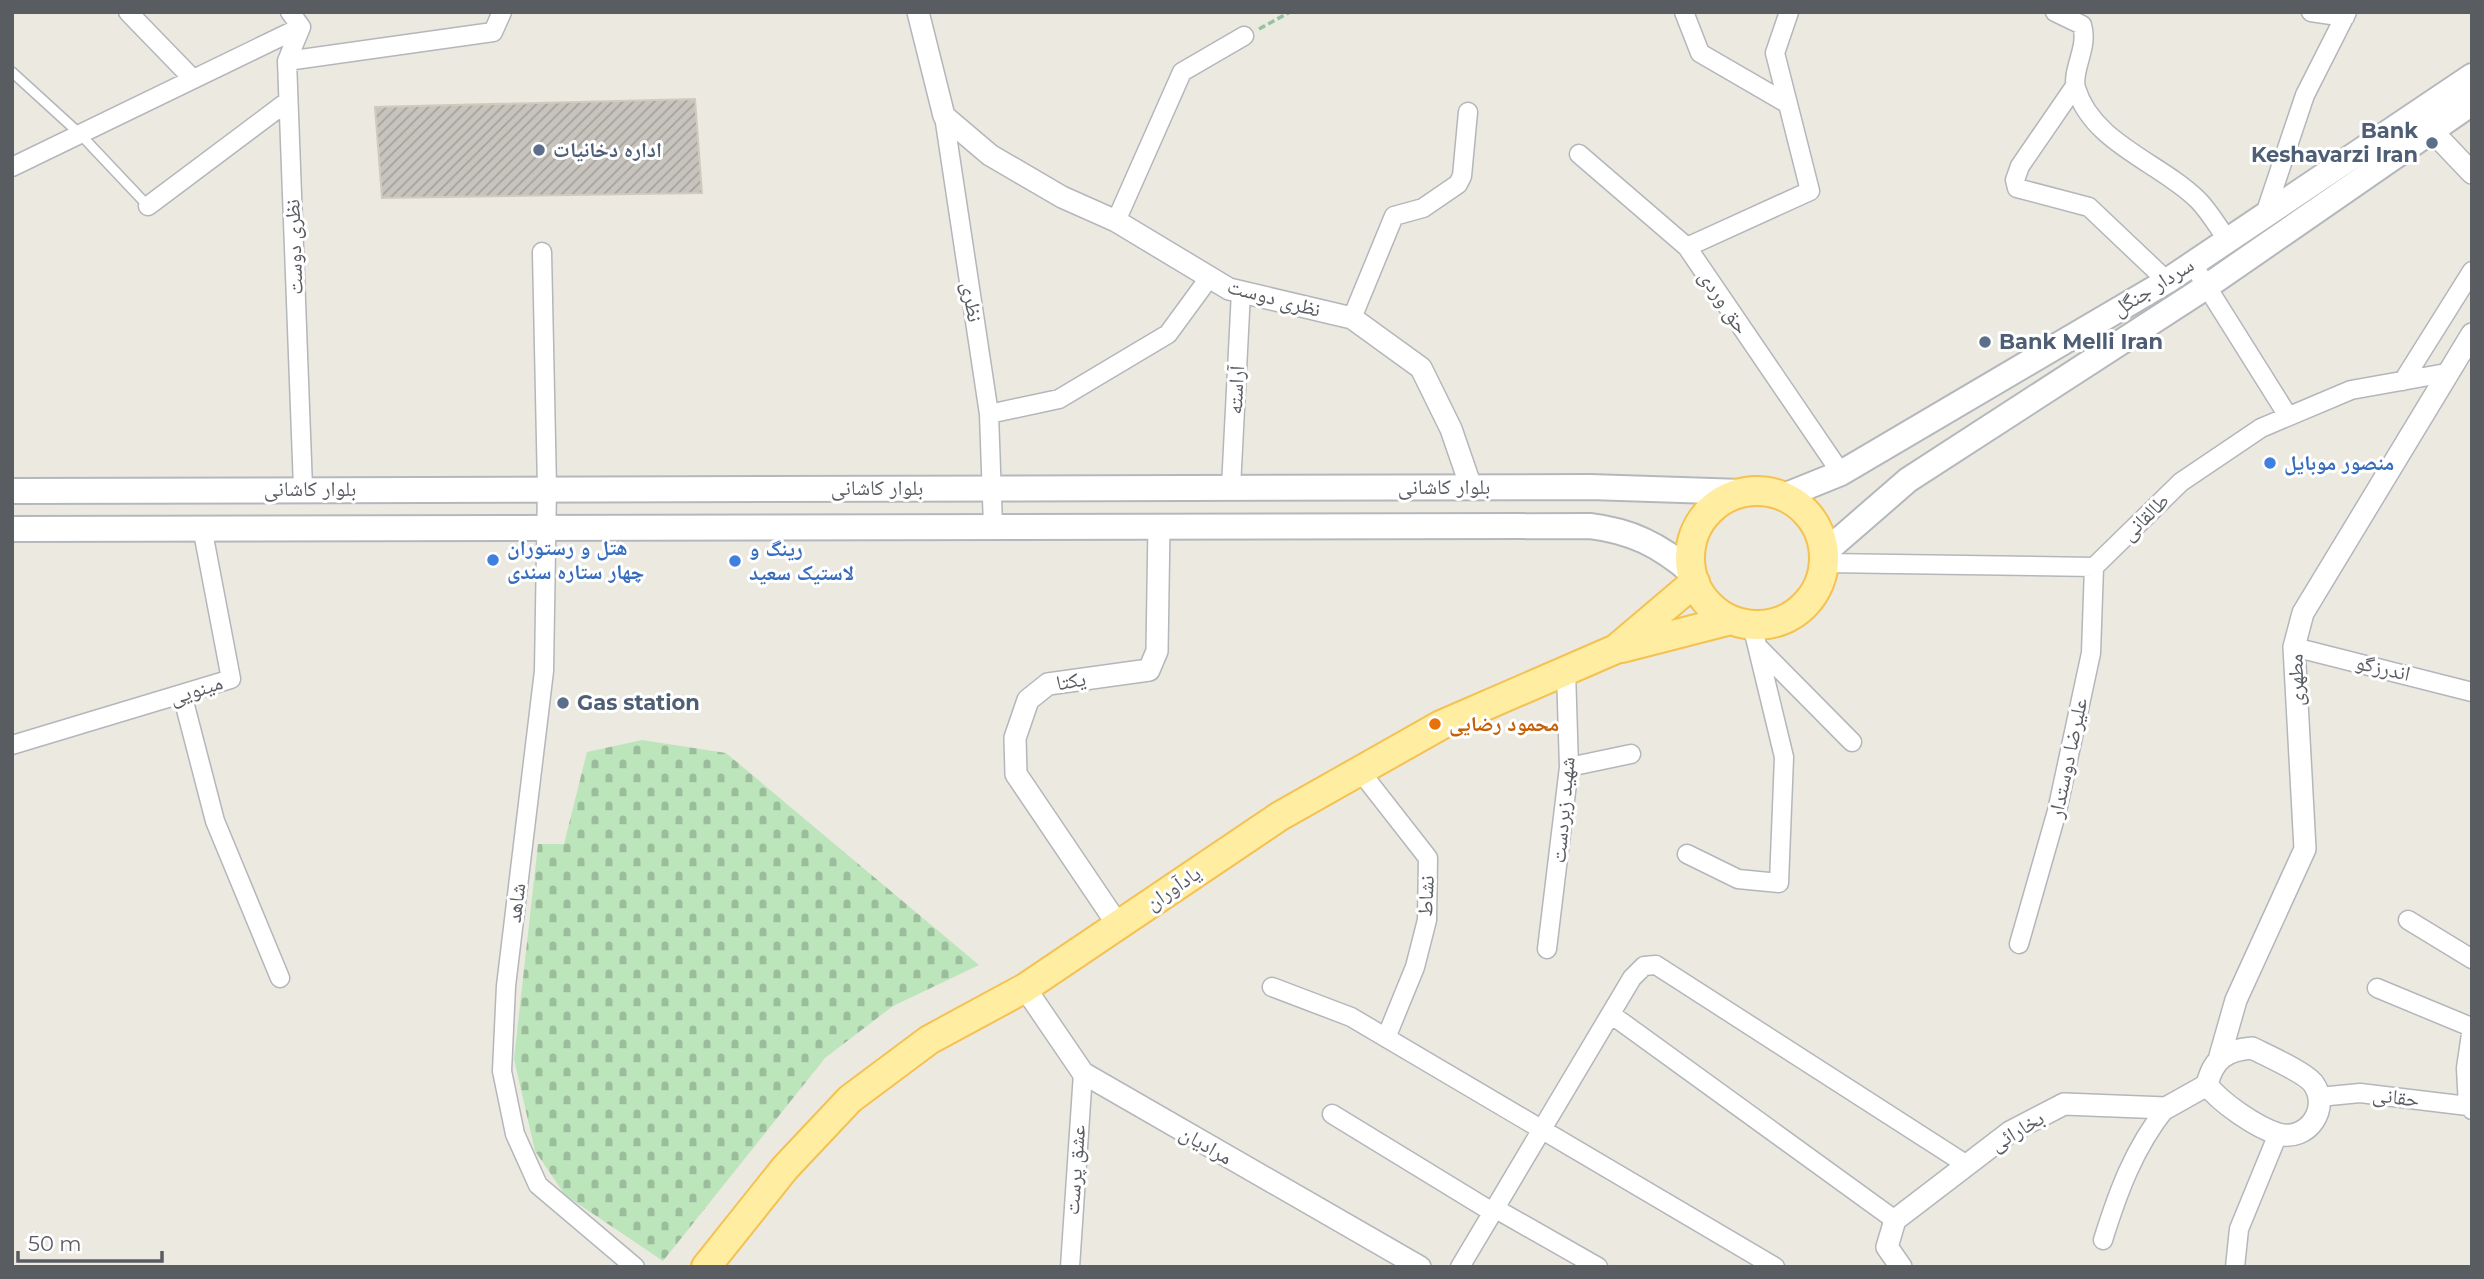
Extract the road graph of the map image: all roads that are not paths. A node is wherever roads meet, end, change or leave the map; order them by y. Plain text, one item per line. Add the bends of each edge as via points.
1 (128, 12) edge
2 (290, 12) edge
3 (502, 12) edge
4 (918, 12) edge
5 (1684, 12) edge
6 (1789, 12) edge
7 (2055, 12) edge
8 (2311, 12) edge
9 (2346, 15) edge
10 (301, 27) junction
11 (1244, 36) road end
12 (287, 61) junction
13 (12, 72) edge
14 (2472, 76) edge
15 (193, 79) junction
16 (2075, 86) junction
17 (288, 101) junction
18 (2472, 103) edge
19 (1788, 104) junction
20 (2419, 110) junction
21 (1468, 112) dead end
22 (944, 116) junction
23 (2433, 132) junction
24 (80, 134) junction
25 (1579, 154) dead end
26 (12, 167) edge
27 (2472, 173) edge
28 (148, 206) joint
29 (2265, 214) junction
30 (1116, 221) junction
31 (2227, 239) junction
32 (1687, 247) junction
33 (542, 252) dead end
34 (2192, 263) junction
35 (2472, 271) edge
36 (1209, 278) junction
37 (2167, 281) junction
38 (2206, 287) junction
39 (1241, 292) junction
40 (1352, 318) junction
41 (2472, 334) edge
42 (2446, 373) junction
43 (2403, 381) junction
44 (989, 414) junction
45 (2288, 416) junction
46 (1841, 473) junction
47 (1471, 487) junction
48 (303, 488) junction
49 (547, 488) junction
50 (993, 488) junction
51 (1231, 488) junction
52 (229, 489) junction
53 (12, 491) edge
54 (1742, 492) junction
55 (1784, 496) junction
56 (993, 526) junction
57 (1159, 526) junction
58 (202, 527) junction
59 (230, 527) junction
60 (547, 527) junction
61 (12, 529) edge
62 (1824, 558) junction
63 (2094, 567) junction
64 (1693, 578) junction
65 (1747, 630) junction
66 (2294, 648) junction
67 (1616, 649) junction
68 (1566, 671) junction
69 (2472, 692) edge
70 (182, 694) junction
71 (1853, 742) dead end
72 (12, 746) edge
73 (1631, 754) dead end
74 (1569, 767) junction
75 (1360, 771) junction
76 (1687, 854) dead end
77 (2408, 920) dead end
78 (1118, 925) junction
79 (2019, 944) dead end
80 (1548, 948) dead end
81 (2472, 959) edge
82 (280, 978) dead end
83 (1272, 987) dead end
84 (1026, 988) junction
85 (2376, 988) dead end
86 (1612, 1015) junction
87 (2472, 1027) edge
88 (1386, 1038) junction
89 (2220, 1056) junction
90 (1083, 1073) junction
91 (2207, 1085) junction
92 (2319, 1097) junction
93 (2166, 1108) junction
94 (2470, 1108) edge
95 (1332, 1114) dead end
96 (1541, 1131) junction
97 (2278, 1134) junction
98 (1967, 1165) junction
99 (1495, 1211) junction
100 (1895, 1220) junction
101 (2104, 1240) dead end
102 (1410, 1264) edge
103 (635, 1267) edge
104 (706, 1267) edge
105 (1070, 1267) edge
106 (1460, 1267) edge
107 (1598, 1267) edge
108 (1775, 1267) edge
109 (1900, 1267) edge
110 (2235, 1267) edge

1 - 15 street
2 - 10 street
3 - 12 street via 493,32
4 - 22 street
5 - 19 street via 1700,53
6 - 19 street via 1775,53
7 - 16 street via 2082,25 2086,39
8 - 9 street
9 - 29 street via 2305,95
10 - 12 street, نظری دوست
10 - 15 street
11 - 30 street via 1182,72
12 - 17 street, نظری دوست
13 - 24 lane
14 - 20 main road, سردار جنگل
15 - 24 street
16 - 31 street via 2099,126 2198,200
16 - 37 street via 2021,166 2017,188 2089,207
17 - 28 street
17 - 48 street, نظری دوست
18 - 23 main road, سردار جنگل
19 - 32 street via 1810,191
20 - 23 main road
20 - 29 main road, سردار جنگل
21 - 40 street via 1458,184 1423,208 1394,216
22 - 30 street, نظری دوست via 990,155 1062,197
22 - 44 street, نظری
23 - 27 street
23 - 38 main road, سردار جنگل
24 - 26 street
24 - 28 lane
25 - 32 street, حق وردی
29 - 31 main road, سردار جنگل
30 - 36 street, نظری دوست
31 - 34 main road, سردار جنگل
32 - 46 street, حق وردی
33 - 49 street, شاهد
34 - 37 main road, سردار جنگل
34 - 38 street
35 - 43 street
36 - 39 street, نظری دوست
36 - 44 street via 1168,334 1059,399
37 - 46 main road, سردار جنگل
38 - 45 street
38 - 62 main road, سردار جنگل via 1908,480
39 - 40 street, نظری دوست
39 - 51 street, آراسته
40 - 47 street, نظری دوست via 1421,368 1451,429
41 - 42 street, مطهری
42 - 43 street, طالقانی
42 - 66 street, مطهری via 2303,613
43 - 45 street, طالقانی via 2351,390
44 - 50 street, نظری
45 - 63 street, طالقانی via 2261,428 2181,482
46 - 55 main road, سردار جنگل
47 - 51 main road, بلوار کاشانی
47 - 54 main road, بلوار کاشانی
48 - 49 main road, بلوار کاشانی
48 - 52 main road, بلوار کاشانی
49 - 50 main road, بلوار کاشانی
49 - 60 street, شاهد
50 - 51 main road, بلوار کاشانی
50 - 56 street, نظری
52 - 53 main road, بلوار کاشانی
52 - 59 main road
54 - 55 main road
54 - 64 main road via 1706,513 1695,532 1690,552
55 - 62 main road via 1815,523
56 - 57 main road, بلوار کاشانی
56 - 60 main road, بلوار کاشانی
57 - 64 main road, بلوار کاشانی via 1590,526 1619,529 1646,539
57 - 78 street, یکتا via 1157,651 1149,670 1048,684 1028,700 1014,738 1016,774
58 - 59 main road, بلوار کاشانی
58 - 61 main road, بلوار کاشانی
58 - 70 street, مینویی via 231,680
59 - 60 main road, بلوار کاشانی
60 - 103 street, شاهد via 544,671 506,986 502,1071 515,1134 538,1185
62 - 63 street
62 - 65 main road via 1819,584 1800,608 1773,623
63 - 79 street, علیرضا دوستدار via 2091,653 2057,811
64 - 65 main road via 1713,608
64 - 67 main road, یادآوران
65 - 67 main road
65 - 71 street
65 - 76 street via 1784,757 1779,883 1738,879
66 - 69 street, اندرزگو
66 - 89 street, مطهری via 2305,849 2236,1000
67 - 68 main road, یادآوران
68 - 74 street, شهید زبردست
68 - 75 main road, یادآوران via 1441,725
70 - 72 street, مینویی
70 - 82 street via 215,821
73 - 74 street
74 - 80 street, شهید زبردست
75 - 78 main road, یادآوران via 1280,816
75 - 88 street, نشاط via 1428,858 1427,920 1415,967
77 - 81 street
78 - 84 main road, یادآوران
83 - 88 street via 1351,1017
84 - 90 street, مرادیان
84 - 104 main road, یادآوران via 929,1040 850,1099 785,1168
85 - 87 street
86 - 96 street
86 - 98 street via 1632,978 1644,966 1656,965
86 - 100 street
87 - 94 street via 2466,1068
88 - 96 street
89 - 91 street, مطهری
89 - 92 street via 2252,1048 2312,1082
90 - 102 street, مرادیان
90 - 105 street, عشق پرست
91 - 93 street
91 - 97 street via 2220,1101
92 - 94 street, حقانی via 2360,1093
92 - 97 street via 2319,1115 2312,1125 2292,1135
93 - 98 street, بخارائی via 2064,1104 2010,1132
93 - 101 street via 2145,1133 2128,1168
95 - 99 street
96 - 99 street
96 - 108 street
97 - 110 street via 2239,1229
98 - 100 street, بخارائی
99 - 106 street
99 - 107 street
100 - 109 street via 1887,1247

